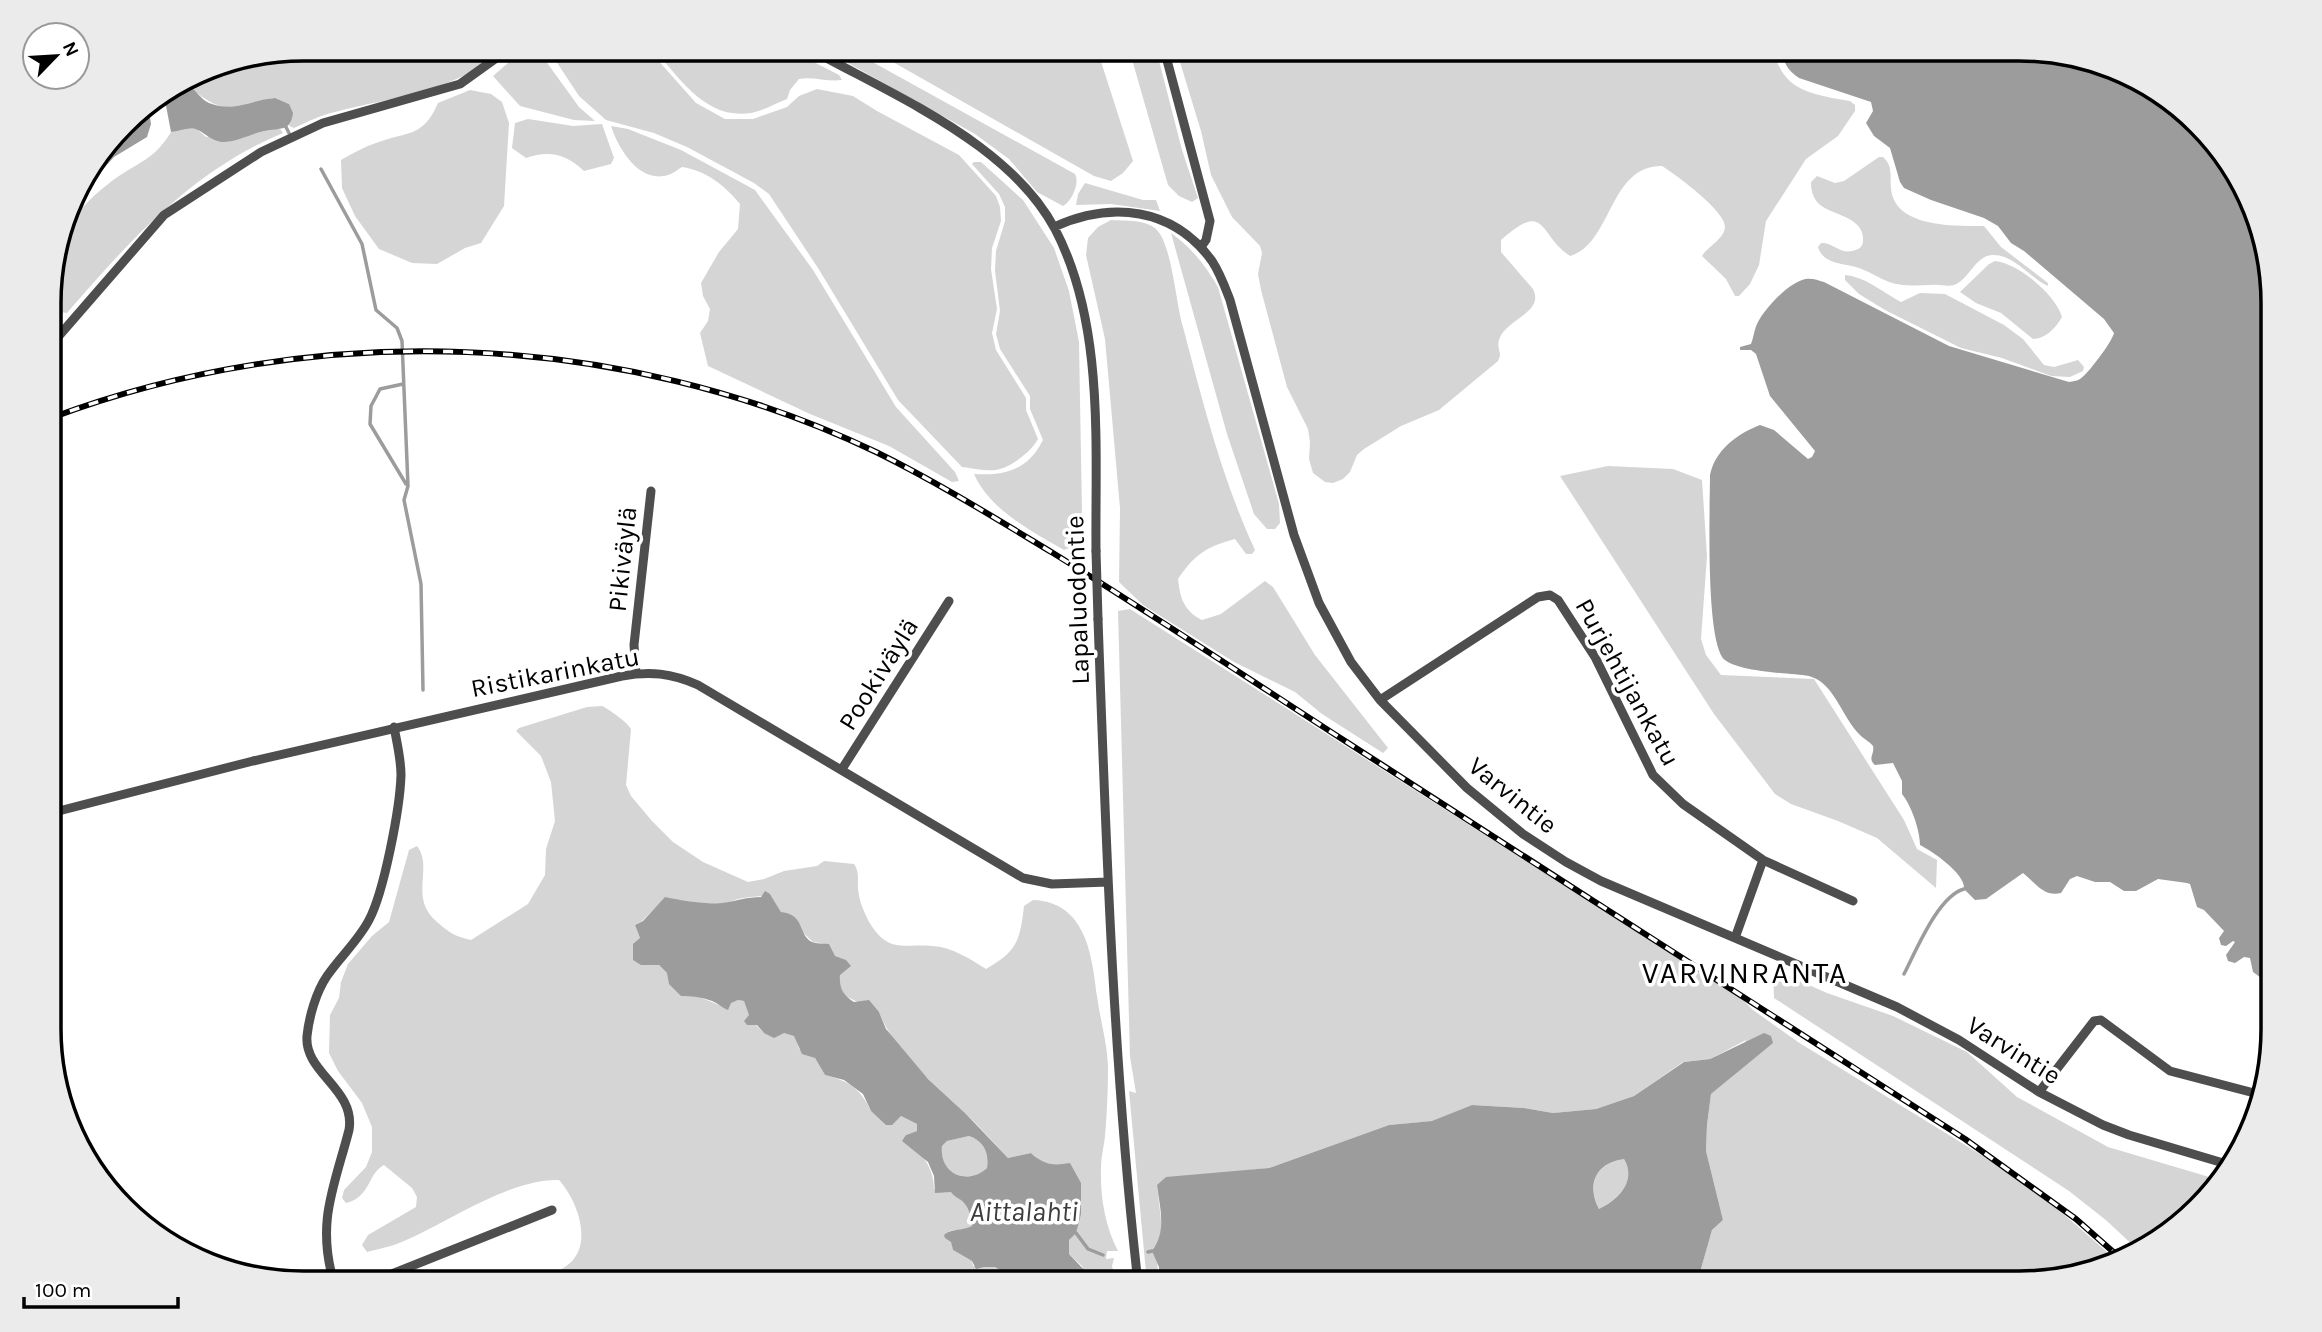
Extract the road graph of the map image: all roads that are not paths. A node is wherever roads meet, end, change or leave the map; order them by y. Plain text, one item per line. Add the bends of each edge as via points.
1 (492, 61) edge
2 (832, 61) edge
3 (1167, 61) edge
4 (1054, 227) junction
5 (1201, 247) junction
6 (61, 333) edge
7 (651, 491) dead end
8 (949, 601) dead end
9 (636, 674) junction
10 (1380, 700) junction
11 (394, 727) junction
12 (842, 769) junction
13 (61, 810) edge
14 (1763, 860) junction
15 (1108, 882) junction
16 (1853, 901) dead end
17 (1735, 938) junction
18 (2039, 1092) junction
19 (2252, 1093) edge
20 (2220, 1162) edge
21 (552, 1210) dead end
22 (331, 1271) edge
23 (399, 1271) edge
24 (1137, 1271) edge

1 - 6 street via 460,84 323,123 261,152 164,215
2 - 4 street, Lapaluodontie via 980,147 1022,186
3 - 5 street via 1210,222
4 - 5 street, Varvintie via 1085,215 1133,212 1164,221
4 - 15 street, Lapaluodontie, bridge via 1080,290 1093,392
5 - 10 street, Varvintie via 1230,300 1294,535 1319,603 1351,662
7 - 9 street, Pikiväylä via 634,645
8 - 12 street, Pookiväylä
9 - 11 street, Ristikarinkatu
9 - 12 street, Ristikarinkatu via 671,674 698,685
10 - 14 street, Purjehtijankatu via 1538,597 1554,597 1587,642 1653,775 1682,804
10 - 17 street, Varvintie via 1467,788 1546,849 1613,886
11 - 13 street, Ristikarinkatu
11 - 22 street via 400,762 399,798 378,897 368,922 321,986 307,1035 312,1058 339,1092 350,1117 326,1216 325,1243
12 - 15 street, Ristikarinkatu via 1023,878 1052,884
14 - 16 street, Purjehtijankatu
14 - 17 street
15 - 24 street, Lapaluodontie
17 - 18 street, Varvintie via 1927,1021
18 - 19 street via 2094,1021 2101,1020 2170,1071
18 - 20 street, Varvintie via 2103,1125
21 - 23 street

